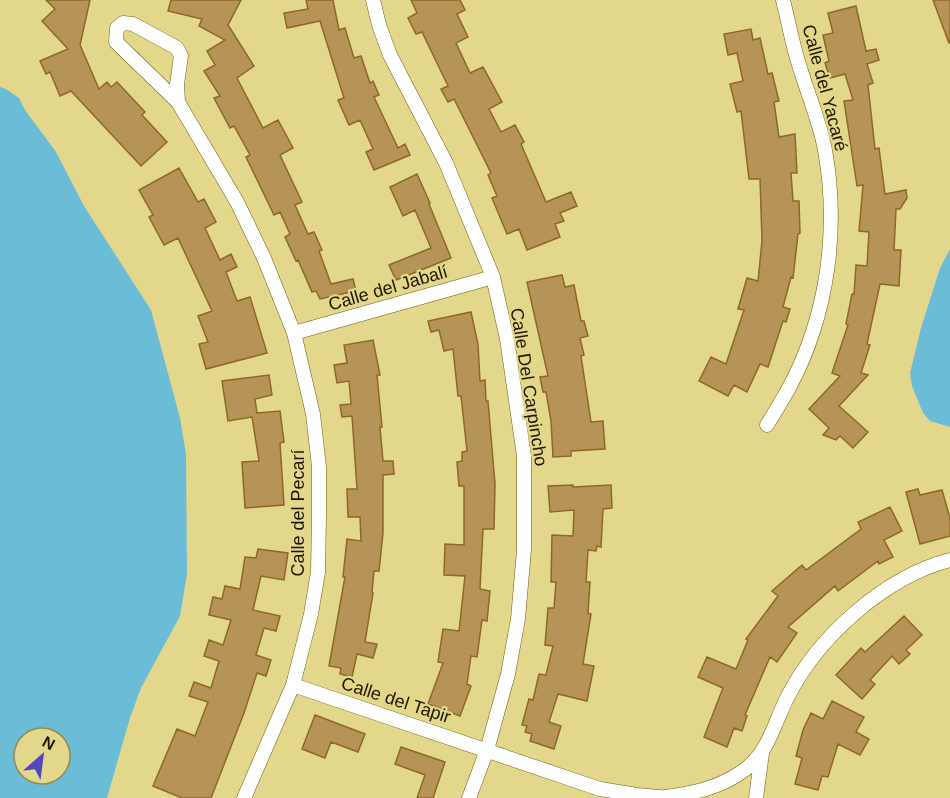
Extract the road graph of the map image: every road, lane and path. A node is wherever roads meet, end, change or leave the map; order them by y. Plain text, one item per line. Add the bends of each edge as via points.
1 (373, 0) edge
2 (783, 0) edge
3 (178, 102) junction
4 (493, 277) junction
5 (294, 333) junction
6 (767, 425) dead end
7 (950, 560) edge
8 (293, 685) junction
9 (487, 750) junction
10 (762, 752) junction
11 (668, 797) edge
12 (244, 798) edge
13 (469, 798) edge
14 (756, 798) edge

1 - 4 street, Calle Del Carpincho via 390,55 446,163
2 - 6 street, Calle del Yacaré via 824,149 831,225 821,301 807,346 791,385
3 - 3 street, Calle del Pecarí via 181,56 177,48 133,24 123,23 117,28 116,42
3 - 5 street, Calle del Pecarí via 237,202
4 - 5 street, Calle del Jabalí
4 - 9 street, Calle Del Carpincho via 516,395 525,501 518,619
5 - 8 street, Calle del Pecarí via 313,414 319,467 318,572
7 - 10 street via 885,591 829,638 806,665
8 - 9 street, Calle del Tapir
8 - 12 street, Calle del Pecarí
9 - 11 street, Calle del Tapir via 600,789
9 - 13 street, Calle Del Carpincho
10 - 11 street, Calle del Tapir via 734,777 694,793
10 - 14 street

